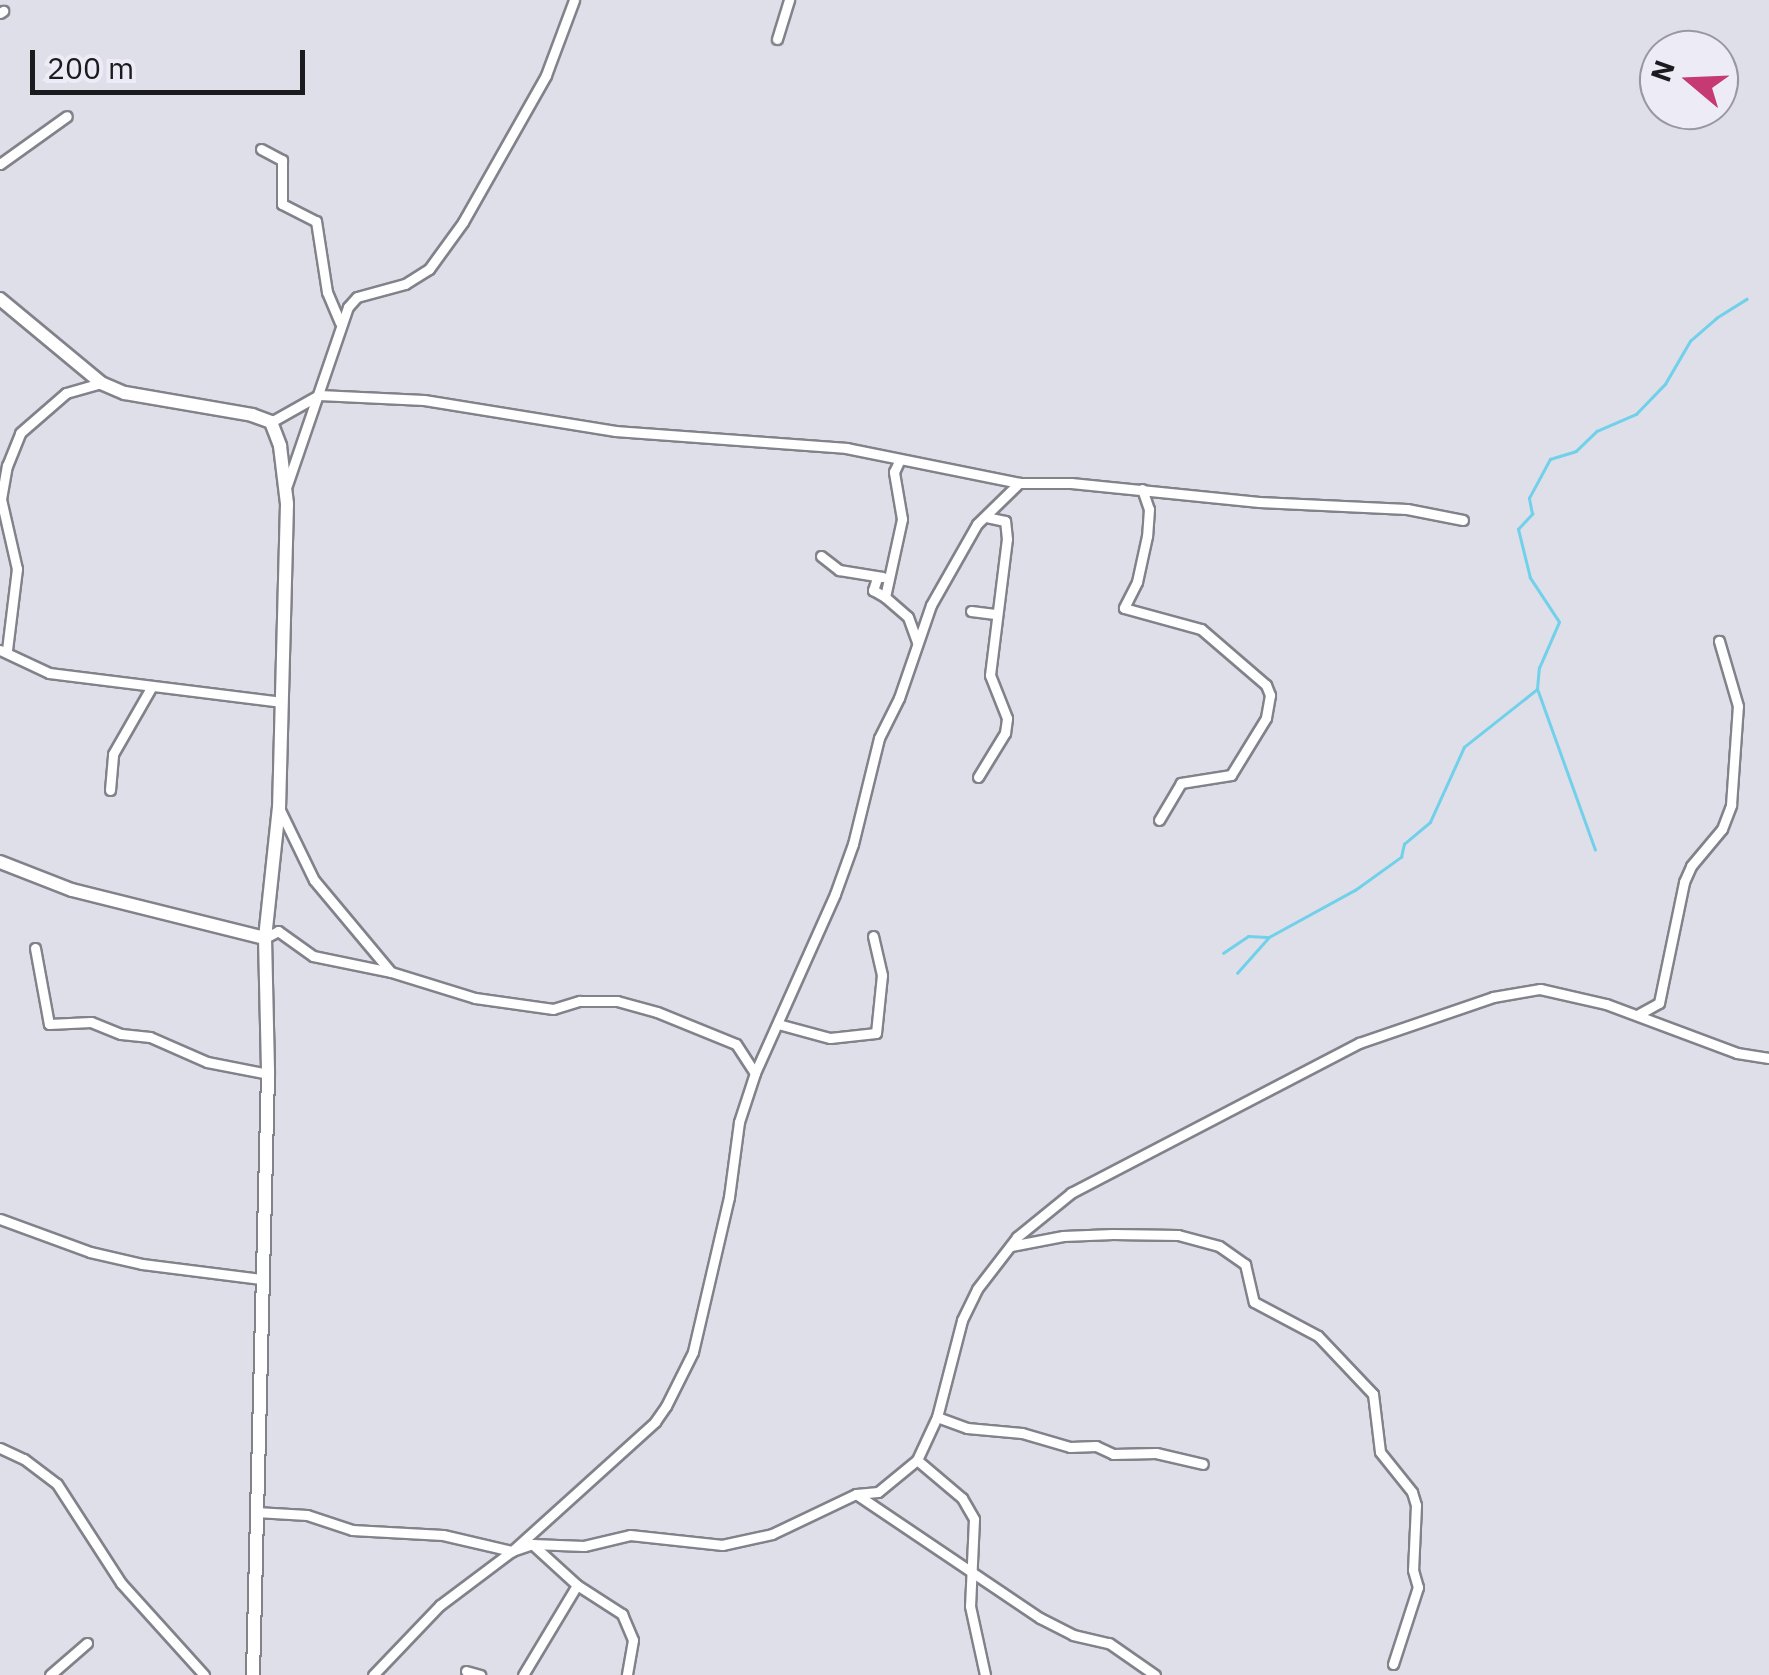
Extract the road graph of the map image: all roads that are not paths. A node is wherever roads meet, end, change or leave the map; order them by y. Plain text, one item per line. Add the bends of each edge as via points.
1 (574, 0) edge
2 (789, 0) edge
3 (777, 39) dead end
4 (67, 116) dead end
5 (261, 149) dead end
6 (0, 164) edge
7 (0, 299) edge
8 (340, 322) junction
9 (102, 384) junction
10 (319, 396) junction
11 (271, 422) junction
12 (894, 458) junction
13 (1019, 484) junction
14 (287, 487) junction
15 (1142, 489) junction
16 (1002, 499) junction
17 (986, 516) junction
18 (1005, 520) junction
19 (1463, 520) dead end
20 (820, 556) dead end
21 (882, 578) junction
22 (971, 612) dead end
23 (995, 614) junction
24 (1719, 641) dead end
25 (918, 646) junction
26 (4, 650) edge
27 (150, 688) junction
28 (282, 702) junction
29 (978, 777) dead end
30 (110, 790) dead end
31 (279, 807) junction
32 (1159, 820) dead end
33 (0, 862) edge
34 (873, 936) dead end
35 (265, 938) junction
36 (35, 948) dead end
37 (391, 972) junction
38 (1638, 1014) junction
39 (778, 1024) junction
40 (1769, 1058) edge
41 (756, 1072) junction
42 (268, 1074) junction
43 (0, 1219) edge
44 (1009, 1247) junction
45 (261, 1280) junction
46 (937, 1418) junction
47 (0, 1448) edge
48 (917, 1460) junction
49 (1203, 1464) dead end
50 (856, 1494) junction
51 (256, 1512) junction
52 (532, 1544) junction
53 (512, 1551) junction
54 (970, 1571) junction
55 (577, 1584) junction
56 (87, 1643) dead end
57 (1393, 1664) dead end
58 (466, 1670) dead end
59 (50, 1675) edge
60 (204, 1675) edge
61 (253, 1675) edge
62 (373, 1675) edge
63 (480, 1675) edge
64 (523, 1675) edge
65 (627, 1675) edge
66 (985, 1675) edge
67 (1155, 1675) edge

1 - 8 street via 546,75 429,270 357,297
2 - 3 street
4 - 6 street
5 - 8 street via 282,160 282,204 316,221 327,292
7 - 9 street
8 - 10 street
9 - 11 street
9 - 26 street via 66,393 20,434 7,466 1,499 16,569
10 - 11 street
10 - 12 street via 424,400 616,431 787,440
10 - 14 street
11 - 14 street
12 - 13 street
12 - 21 street via 902,519
13 - 15 street
13 - 16 street
14 - 28 street
15 - 19 street via 1407,509
15 - 32 street via 1147,536 1138,582 1124,608 1201,630 1270,694 1266,718 1231,775 1181,783
16 - 17 street
16 - 18 street
17 - 18 street
17 - 25 street via 931,605
18 - 23 street
20 - 21 street via 839,570
21 - 25 street via 873,590 911,621
22 - 23 street
23 - 29 street via 990,682 1007,718
24 - 38 street via 1738,706 1731,805 1684,882 1660,1003
25 - 39 street via 879,738 835,894
26 - 27 street via 49,674
27 - 28 street
27 - 30 street via 113,754
28 - 31 street
31 - 35 street
31 - 37 street via 314,880
33 - 35 street via 72,890
34 - 39 street via 882,975 876,1032 830,1038
35 - 37 street via 278,930 312,956
35 - 42 street
36 - 42 street via 49,1024 91,1022 150,1037 207,1062
37 - 41 street via 469,997 548,1009 617,1001 736,1044
38 - 40 street via 1737,1053
38 - 44 street via 1540,990 1419,1018 1298,1072 1071,1194
39 - 41 street
41 - 53 street via 739,1122 729,1198 693,1352 676,1391 655,1422
42 - 45 street
43 - 45 street via 90,1252
44 - 46 street via 962,1320
44 - 57 street via 1063,1236 1178,1235 1231,1251 1244,1264 1254,1302 1326,1344 1373,1394 1380,1452 1416,1505 1418,1587
45 - 51 street
46 - 48 street
46 - 49 street via 1070,1447
47 - 60 street via 57,1484 121,1583
48 - 50 street via 878,1492
48 - 54 street via 970,1509
50 - 52 street via 772,1534 722,1545 630,1536 584,1546
50 - 54 street
51 - 53 street via 308,1515 352,1530 443,1535
51 - 61 street
52 - 53 street
52 - 55 street
53 - 62 street via 440,1605
54 - 66 street via 971,1619
54 - 67 street via 1058,1628 1110,1643
55 - 64 street
55 - 65 street via 630,1626
56 - 59 street
58 - 63 street

